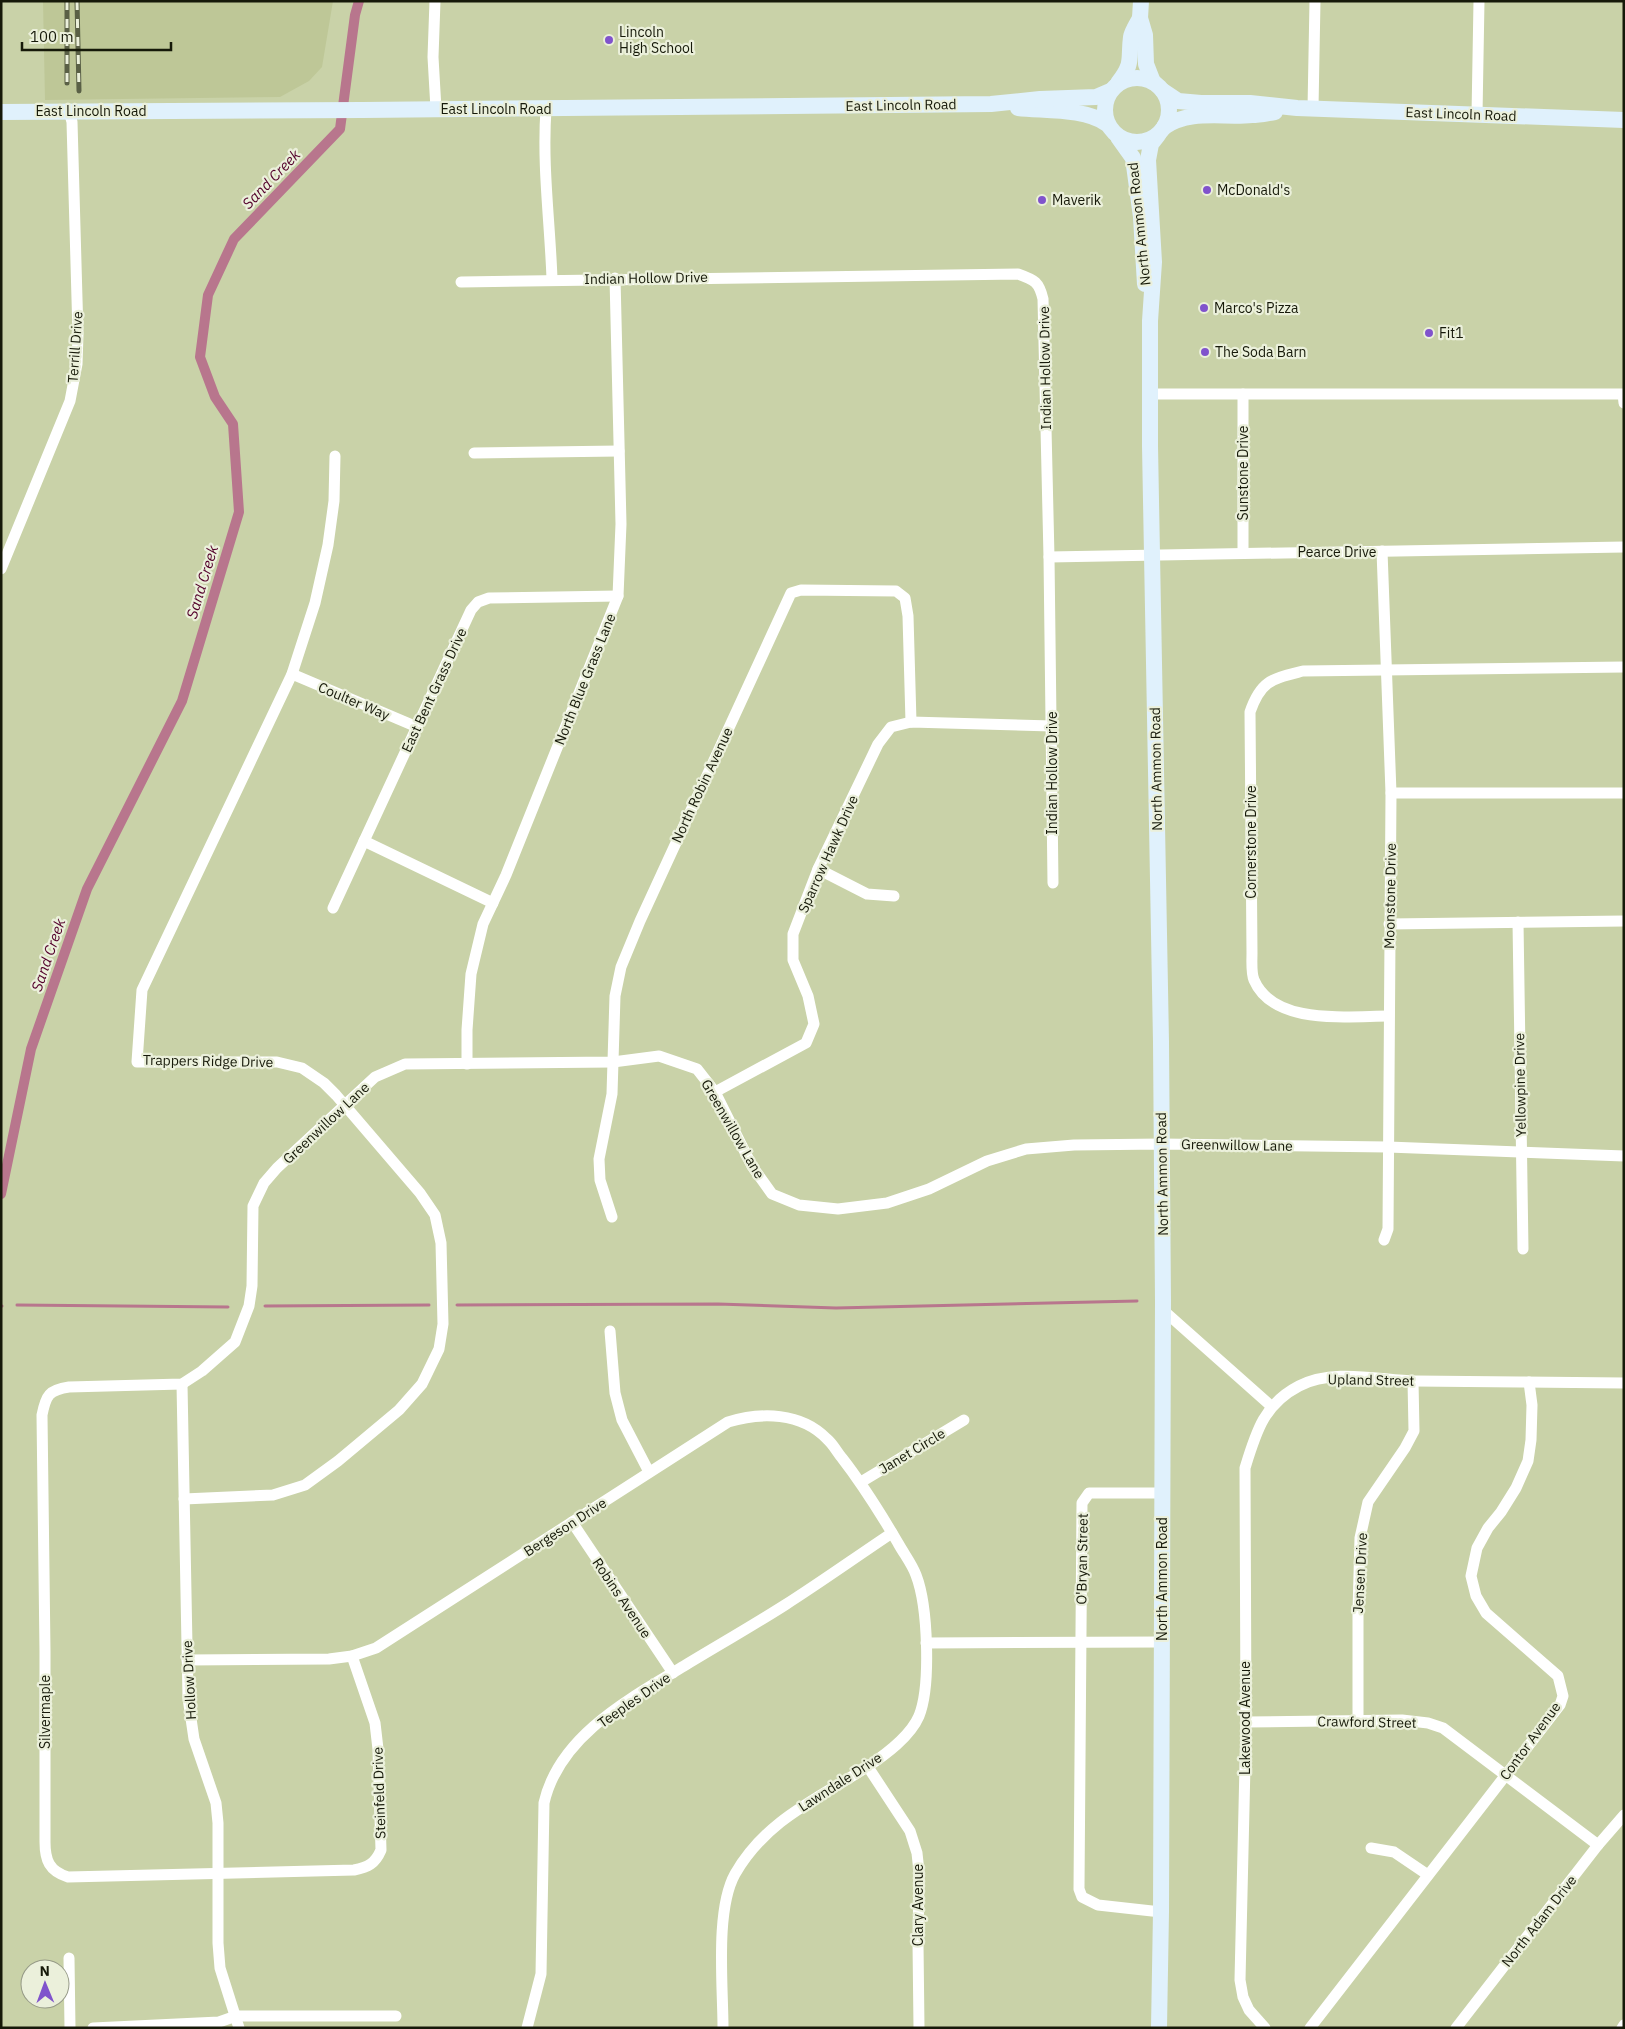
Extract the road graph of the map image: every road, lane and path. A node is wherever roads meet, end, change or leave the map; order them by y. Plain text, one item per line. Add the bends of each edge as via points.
1 (435, 1) edge
2 (1140, 1) edge
3 (1316, 1) edge
4 (1479, 1) edge
5 (1140, 18) junction
6 (1114, 87) junction
7 (1158, 87) junction
8 (991, 104) junction
9 (1305, 108) junction
10 (436, 109) junction
11 (546, 109) junction
12 (69, 111) junction
13 (1, 112) edge
14 (1477, 115) junction
15 (1624, 120) edge
16 (1111, 128) junction
17 (1161, 131) junction
18 (615, 278) junction
19 (552, 279) junction
20 (461, 282) dead end
21 (1150, 321) junction
22 (1150, 394) junction
23 (1243, 394) junction
24 (1624, 403) edge
25 (619, 451) junction
26 (474, 453) dead end
27 (335, 456) dead end
28 (1624, 546) edge
29 (1382, 551) junction
30 (1243, 552) junction
31 (1153, 555) junction
32 (1050, 557) junction
33 (1, 569) edge
34 (618, 596) junction
35 (1624, 667) edge
36 (1386, 670) junction
37 (292, 674) junction
38 (912, 722) junction
39 (1052, 726) junction
40 (417, 727) junction
41 (1391, 793) junction
42 (1624, 793) edge
43 (364, 841) junction
44 (818, 869) junction
45 (1053, 883) dead end
46 (894, 896) dead end
47 (493, 903) junction
48 (333, 908) dead end
49 (1624, 921) edge
50 (1518, 922) junction
51 (1389, 924) junction
52 (1389, 1016) junction
53 (613, 1062) junction
54 (467, 1064) junction
55 (715, 1092) junction
56 (345, 1105) junction
57 (1162, 1144) junction
58 (1388, 1147) junction
59 (1522, 1154) junction
60 (1624, 1156) edge
61 (612, 1217) dead end
62 (1384, 1240) dead end
63 (1523, 1249) dead end
64 (1163, 1310) junction
65 (610, 1331) dead end
66 (1413, 1381) junction
67 (1529, 1382) junction
68 (1624, 1383) edge
69 (182, 1384) junction
70 (1271, 1406) junction
71 (964, 1420) dead end
72 (649, 1472) junction
73 (861, 1482) junction
74 (1163, 1493) junction
75 (184, 1499) junction
76 (572, 1522) junction
77 (892, 1533) junction
78 (1080, 1642) junction
79 (1162, 1642) junction
80 (926, 1644) junction
81 (352, 1656) junction
82 (187, 1660) junction
83 (673, 1673) junction
84 (1358, 1721) junction
85 (1246, 1722) junction
86 (868, 1767) junction
87 (1505, 1775) junction
88 (1624, 1815) edge
89 (1598, 1845) junction
90 (1371, 1848) dead end
91 (217, 1872) junction
92 (1428, 1875) junction
93 (1161, 1912) junction
94 (69, 1958) dead end
95 (396, 2016) dead end
96 (238, 2022) edge
97 (70, 2028) edge
98 (93, 2028) edge
99 (527, 2028) edge
100 (723, 2028) edge
101 (919, 2028) edge
102 (1159, 2028) edge
103 (1265, 2028) edge
104 (1310, 2028) edge
105 (1456, 2028) edge

1 - 10 street via 433,58
2 - 5 main road
3 - 9 street
4 - 14 street
5 - 6 main road via 1131,36 1132,51 1126,73
5 - 7 main road via 1145,35 1146,64
6 - 7 main road via 1128,78 1139,77
6 - 8 main road, East Lincoln Road via 1096,97
6 - 16 main road via 1105,102 1104,112
7 - 9 main road, East Lincoln Road via 1178,101
7 - 17 main road via 1169,106 1168,118
8 - 11 main road, East Lincoln Road
8 - 16 main road, East Lincoln Road via 1083,114 1100,119
9 - 14 main road, East Lincoln Road
9 - 17 main road, East Lincoln Road via 1252,115 1187,116 1174,120
10 - 11 main road, East Lincoln Road
10 - 12 main road, East Lincoln Road
11 - 19 street via 546,191
12 - 13 main road, East Lincoln Road
12 - 33 street, Terrill Drive via 72,122 78,325 76,364 70,401
14 - 15 main road, East Lincoln Road
16 - 17 main road via 1129,141 1139,142 1149,140
16 - 21 main road, North Ammon Road via 1133,158
17 - 21 main road, North Ammon Road via 1151,144 1148,160 1154,262
18 - 19 street, Indian Hollow Drive
18 - 25 street, North Blue Grass Lane
18 - 32 street, Indian Hollow Drive via 1018,274 1032,278 1040,286 1043,299
19 - 20 street, Indian Hollow Drive
21 - 22 main road, North Ammon Road
22 - 23 street
22 - 31 main road, North Ammon Road
23 - 24 street via 1624,394
23 - 30 street, Sunstone Drive
25 - 26 street
25 - 34 street, North Blue Grass Lane via 621,524
27 - 37 street, Trappers Ridge Drive via 334,502 328,544 316,603
28 - 29 street, Pearce Drive
29 - 30 street, Pearce Drive
29 - 36 street, Moonstone Drive
30 - 31 street, Pearce Drive
31 - 32 street, Pearce Drive
31 - 57 main road, North Ammon Road
32 - 39 street, Indian Hollow Drive
34 - 40 street, East Bent Grass Drive via 490,598 478,602 471,610
34 - 47 street, North Blue Grass Lane
35 - 36 street, Cornerstone Drive
36 - 41 street, Moonstone Drive
36 - 52 street, Cornerstone Drive via 1303,671 1274,678 1256,694 1250,712 1254,979 1264,996 1281,1008 1308,1015
37 - 40 street, Coulter Way
37 - 56 street, Trappers Ridge Drive via 142,990 136,1062 277,1062 302,1068 324,1083
38 - 39 street, Sparrow Hawk Drive
38 - 44 street, Sparrow Hawk Drive via 891,726 878,744
38 - 53 street, North Robin Avenue via 905,598 896,591 801,590 791,593 620,967 615,996
39 - 45 street, Indian Hollow Drive
40 - 43 street, East Bent Grass Drive
41 - 42 street
41 - 51 street, Moonstone Drive
43 - 47 street
43 - 48 street, East Bent Grass Drive
44 - 46 street via 867,894
44 - 55 street, Sparrow Hawk Drive via 793,934 793,960 808,996 814,1024 806,1043
47 - 54 street, North Blue Grass Lane via 483,924 471,974
49 - 50 street
50 - 51 street
50 - 59 street, Yellowpine Drive
51 - 52 street, Moonstone Drive
52 - 58 street, Moonstone Drive
53 - 54 street, Greenwillow Lane
53 - 55 street, Greenwillow Lane via 659,1056 698,1069
53 - 61 street, North Robin Avenue via 612,1094 599,1159 600,1180
54 - 56 street, Greenwillow Lane via 405,1064 375,1077
55 - 57 street, Greenwillow Lane via 752,1166 772,1194 799,1205 838,1209 887,1203 1026,1148
56 - 69 street, Greenwillow Lane via 264,1183 253,1206 252,1286 244,1322 234,1342 221,1356
56 - 75 street, Trappers Ridge Drive via 435,1215 441,1243 443,1324 439,1350 422,1384 399,1410 304,1485 273,1495
57 - 58 street, Greenwillow Lane
57 - 64 main road, North Ammon Road
58 - 59 street, Greenwillow Lane
58 - 62 street, Moonstone Drive via 1388,1229
59 - 60 street, Greenwillow Lane
59 - 63 street, Yellowpine Drive
64 - 70 street
64 - 74 main road, North Ammon Road
65 - 72 street via 612,1373 620,1411
66 - 67 street, Upland Street
66 - 70 street, Upland Street via 1338,1377 1312,1380
66 - 84 street, Jensen Drive via 1414,1431 1368,1502 1360,1538
67 - 68 street, Upland Street
67 - 87 street, Contor Avenue via 1532,1414 1528,1461 1516,1488 1477,1548 1471,1576 1476,1596 1486,1614 1558,1676 1562,1696 1560,1705
69 - 75 street, Hollow Drive
69 - 91 street, Silvermaple via 55,1389 45,1399 42,1415 45,1856 56,1874 68,1877
70 - 85 street, Lakewood Avenue via 1256,1430 1245,1468
71 - 73 street, Janet Circle
72 - 73 street, Bergeson Drive via 728,1422 755,1416 790,1416 828,1439
72 - 76 street, Bergeson Drive
73 - 77 street, Bergeson Drive
74 - 78 street, O'Bryan Street via 1088,1493 1082,1503
74 - 79 main road, North Ammon Road
75 - 82 street, Hollow Drive
76 - 81 street, Bergeson Drive via 376,1648
76 - 83 street, Robins Avenue
77 - 80 street, Lawndale Drive via 916,1575 924,1606
77 - 83 street, Teeples Drive via 785,1605
78 - 79 street
78 - 80 street
78 - 93 street via 1079,1889 1082,1897 1098,1905
79 - 93 main road, North Ammon Road
80 - 86 street, Lawndale Drive via 924,1698 919,1717 910,1732
81 - 82 street, Bergeson Drive
81 - 91 street, Steinfeld Drive via 375,1723 381,1850 376,1861 368,1867 354,1870
82 - 91 street, Hollow Drive via 194,1739 216,1803
83 - 99 street, Teeples Drive via 610,1713 582,1738 561,1762 548,1785 544,1803 541,1974
84 - 85 street, Crawford Street
84 - 87 street, Crawford Street via 1402,1720 1443,1728
85 - 103 street, Lakewood Avenue via 1240,1980 1249,2010
86 - 100 street, Lawndale Drive via 805,1803 771,1830 734,1876 723,1926
86 - 101 street, Clary Avenue via 910,1831 917,1853 920,1872
87 - 89 street, Crawford Street
87 - 92 street, Contor Avenue
88 - 89 street, North Adam Drive
89 - 105 street, North Adam Drive
90 - 92 street via 1394,1852
91 - 96 street, Hollow Drive via 220,1968
92 - 104 street, Contor Avenue
93 - 102 main road, North Ammon Road
94 - 97 street
95 - 96 street
96 - 98 street

